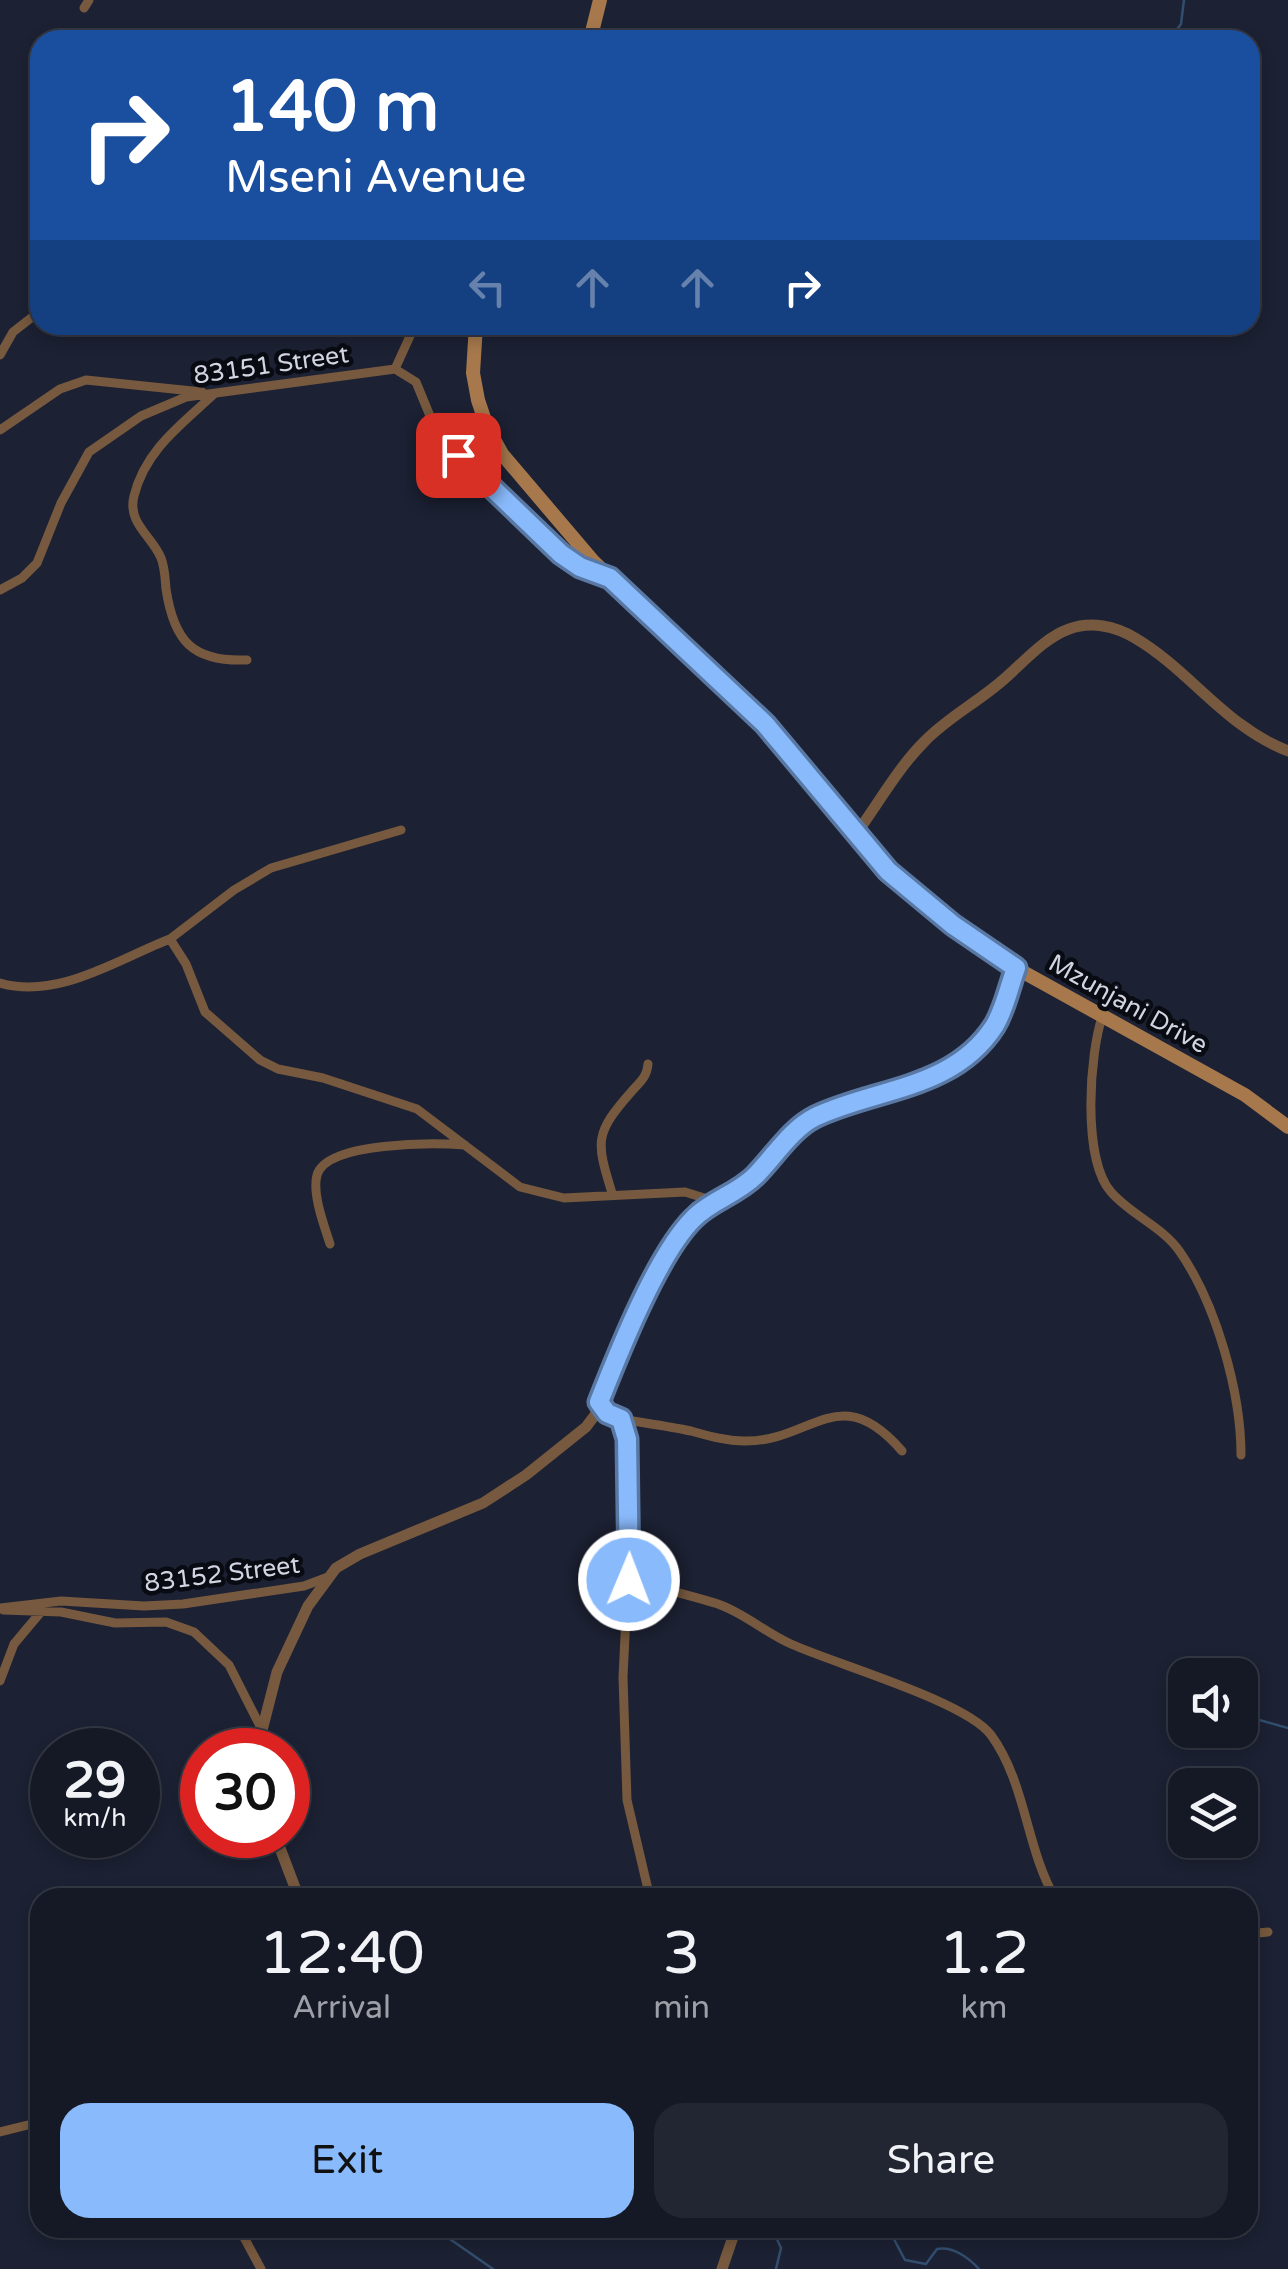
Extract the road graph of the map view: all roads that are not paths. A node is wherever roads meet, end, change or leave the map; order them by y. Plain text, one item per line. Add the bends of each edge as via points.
1 (600, 0) edge
2 (592, 30) edge
3 (30, 318) edge
4 (410, 335) edge
5 (475, 335) edge
6 (0, 355) edge
7 (395, 369) junction
8 (216, 393) junction
9 (0, 430) edge
10 (610, 578) junction
11 (0, 590) edge
12 (247, 660) dead end
13 (1288, 751) edge
14 (401, 830) dead end
15 (856, 834) junction
16 (170, 939) junction
17 (1016, 968) junction
18 (0, 984) edge
19 (1103, 1014) junction
20 (648, 1064) dead end
21 (1288, 1127) edge
22 (468, 1145) junction
23 (612, 1194) junction
24 (717, 1202) junction
25 (330, 1244) dead end
26 (599, 1402) junction
27 (621, 1419) junction
28 (902, 1451) dead end
29 (1241, 1455) dead end
30 (329, 1576) junction
31 (629, 1580) junction
32 (0, 1609) edge
33 (40, 1613) junction
34 (0, 1681) edge
35 (261, 1728) joint
36 (285, 1858) edge
37 (296, 1888) edge
38 (648, 1888) edge
39 (1050, 1888) edge
40 (1268, 1932) dead end
41 (1258, 1933) edge
42 (30, 2124) edge
43 (0, 2132) edge
44 (244, 2238) edge
45 (733, 2238) edge
46 (261, 2269) edge
47 (722, 2269) edge

1 - 2 main road
3 - 6 street via 12,332
4 - 7 street
5 - 10 main road, Mzunjani Drive via 473,373 493,440
7 - 8 street, 83151 Street
7 - 10 street via 416,382 448,444 502,498 570,561
8 - 9 street via 86,380 60,388
8 - 11 street, 83151 Street via 165,404 90,452 37,564
8 - 12 street via 156,450 134,495 134,514 160,558 179,635 196,652
10 - 15 main road, Mzunjani Drive via 765,724
13 - 15 street via 1243,728 1131,635 1082,625 1055,636 926,740
14 - 16 street via 271,868
15 - 17 main road, Mzunjani Drive via 888,871
16 - 18 street via 60,984
16 - 22 street via 206,1012 260,1060 417,1109
17 - 19 main road, Mzunjani Drive
17 - 24 street via 994,1028 965,1055 910,1088 815,1118 752,1180
19 - 21 main road, Mzunjani Drive
19 - 29 street via 1091,1076 1097,1168 1112,1194 1165,1236 1196,1276 1238,1405
20 - 23 street via 602,1134 600,1154
22 - 23 street via 532,1192 580,1199
22 - 25 street via 412,1142 328,1161 316,1186
23 - 24 street via 686,1192
24 - 26 street via 674,1242
26 - 27 street
26 - 30 street via 586,1426 497,1494 360,1554
27 - 28 street via 752,1442 824,1418 857,1417
27 - 31 street via 628,1457
30 - 32 street, 83152 Street via 304,1586 183,1604 61,1601
30 - 35 street via 294,1634
31 - 38 street via 623,1677 627,1800
31 - 39 street via 721,1605 788,1643 979,1724 1010,1776
32 - 33 street, 83152 Street
33 - 34 street via 14,1644
33 - 35 street, 83152 Street via 166,1622 194,1632 230,1665
36 - 37 street
40 - 41 street
42 - 43 street
44 - 46 street
45 - 47 street

